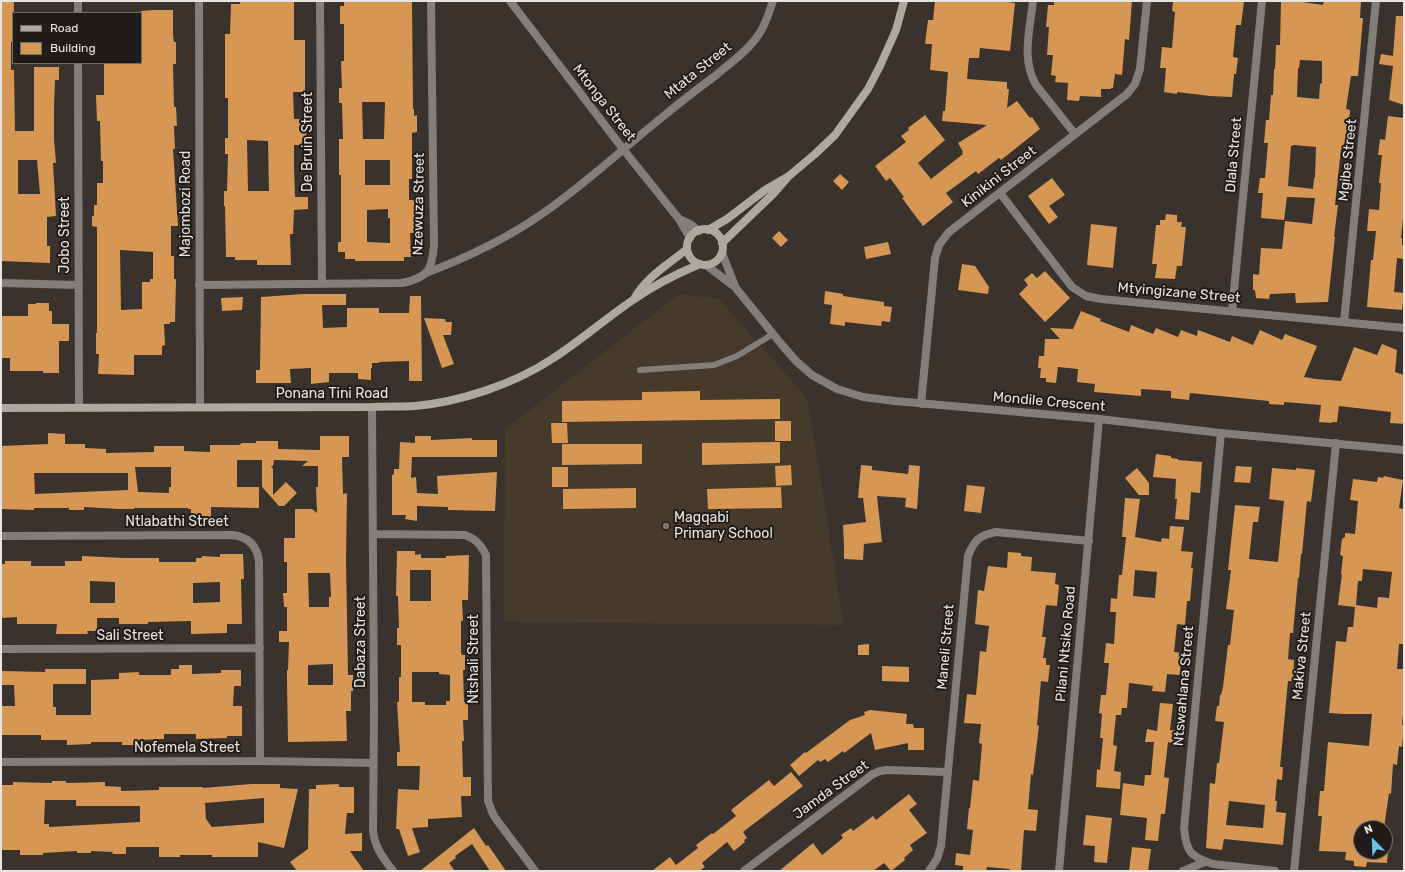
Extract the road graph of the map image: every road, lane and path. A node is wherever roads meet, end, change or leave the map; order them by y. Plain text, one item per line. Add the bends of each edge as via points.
1 (78, 1) edge
2 (199, 1) edge
3 (320, 1) edge
4 (431, 1) edge
5 (510, 1) edge
6 (773, 1) edge
7 (904, 1) edge
8 (1033, 1) edge
9 (1148, 1) edge
10 (1262, 1) edge
11 (1376, 1) edge
12 (78, 12) edge
13 (78, 64) edge
14 (1075, 134) junction
15 (623, 149) junction
16 (789, 176) junction
17 (1000, 193) junction
18 (679, 219) junction
19 (699, 230) junction
20 (708, 230) junction
21 (690, 238) junction
22 (722, 243) junction
23 (687, 249) junction
24 (722, 254) junction
25 (703, 265) junction
26 (426, 273) junction
27 (1, 283) edge
28 (322, 283) junction
29 (79, 285) junction
30 (199, 285) junction
31 (735, 287) junction
32 (634, 299) junction
33 (1232, 311) junction
34 (1344, 322) junction
35 (1404, 328) edge
36 (773, 334) junction
37 (640, 370) dead end
38 (921, 404) junction
39 (200, 407) junction
40 (372, 407) junction
41 (1, 408) edge
42 (79, 408) junction
43 (1100, 419) junction
44 (1221, 433) junction
45 (1336, 443) junction
46 (1404, 450) edge
47 (373, 534) junction
48 (1, 536) edge
49 (1089, 541) junction
50 (260, 648) junction
51 (1, 649) edge
52 (260, 761) junction
53 (1, 762) edge
54 (373, 763) junction
55 (947, 772) junction
56 (1205, 862) junction
57 (393, 871) edge
58 (535, 871) edge
59 (744, 871) edge
60 (929, 871) edge
61 (1059, 871) edge
62 (1183, 871) edge
63 (1275, 871) edge
64 (1294, 871) edge

1 - 12 street
2 - 30 street, Majombozi Road
3 - 28 street, De Bruin Street
4 - 26 street, Nzewuza Street via 434,246 432,264
5 - 15 street, Mtonga Street
6 - 15 street, Mtata Street via 768,18 749,46 729,65
7 - 16 street via 896,30 868,89 835,135
8 - 14 street via 1027,52 1031,76
9 - 14 street, Kinikini Street via 1140,69 1135,84 1127,94
10 - 33 street, Dlala Street
11 - 34 street, Mgibe Street
13 - 29 street, Jobo Street
14 - 17 street, Kinikini Street
15 - 18 street, Mtonga Street
15 - 26 street, Mtata Street via 540,216 487,248
16 - 20 street
16 - 22 street via 774,194
17 - 33 street, Mtyingizane Street via 1072,287 1086,296 1101,300
17 - 38 street, Kinikini Street via 949,232 937,250
18 - 19 street, Mtonga Street
18 - 21 street, Mtonga Street
19 - 20 street
19 - 21 street
20 - 22 street via 719,236
21 - 23 street
22 - 24 street
23 - 25 street via 691,258
23 - 32 street, Ponana Tini Road via 650,279
24 - 25 street, Ponana Tini Road via 716,262
24 - 31 street, Mondile Crescent
25 - 31 street, Mondile Crescent
25 - 32 street, Ponana Tini Road via 679,273
26 - 28 street, Nzewuza Street via 402,283
27 - 29 street
28 - 30 street, Nzewuza Street
29 - 42 street, Jobo Street
30 - 39 street, Majombozi Road
31 - 36 street, Mondile Crescent
32 - 40 street, Ponana Tini Road via 552,360 515,379 444,402
33 - 34 street, Mtyingizane Street
34 - 35 street, Mtyingizane Street
36 - 37 lane via 737,356 714,365
36 - 38 street, Mondile Crescent via 806,370 837,389 863,397
38 - 43 street, Mondile Crescent
39 - 40 street, Ponana Tini Road
39 - 42 street, Ponana Tini Road
40 - 47 street, Dabaza Street
41 - 42 street, Ponana Tini Road
43 - 44 street, Mondile Crescent
43 - 49 street, Pilani Ntsiko Road
44 - 45 street, Mondile Crescent
44 - 56 street, Ntswahlana Street via 1184,828 1187,848
45 - 46 street, Mondile Crescent
45 - 64 street, Makiva Street
47 - 54 street, Dabaza Street
47 - 58 street, Ntshali Street via 465,535 478,542 486,555 488,801 496,819
48 - 50 street, Ntlabathi Street via 232,535 245,538 255,549 259,561
49 - 55 street, Maneli Street via 996,532 981,537 971,547 968,556
49 - 61 street, Pilani Ntsiko Road
50 - 51 street, Sali Street
50 - 52 street, Ntlabathi Street
52 - 53 street, Nofemela Street
52 - 54 street, Nofemela Street
54 - 57 street, Dabaza Street via 374,841
55 - 59 street, Jamda Street via 880,770
55 - 60 street, Maneli Street via 941,846 937,859
56 - 62 street
56 - 63 street, Ntswahlana Street

